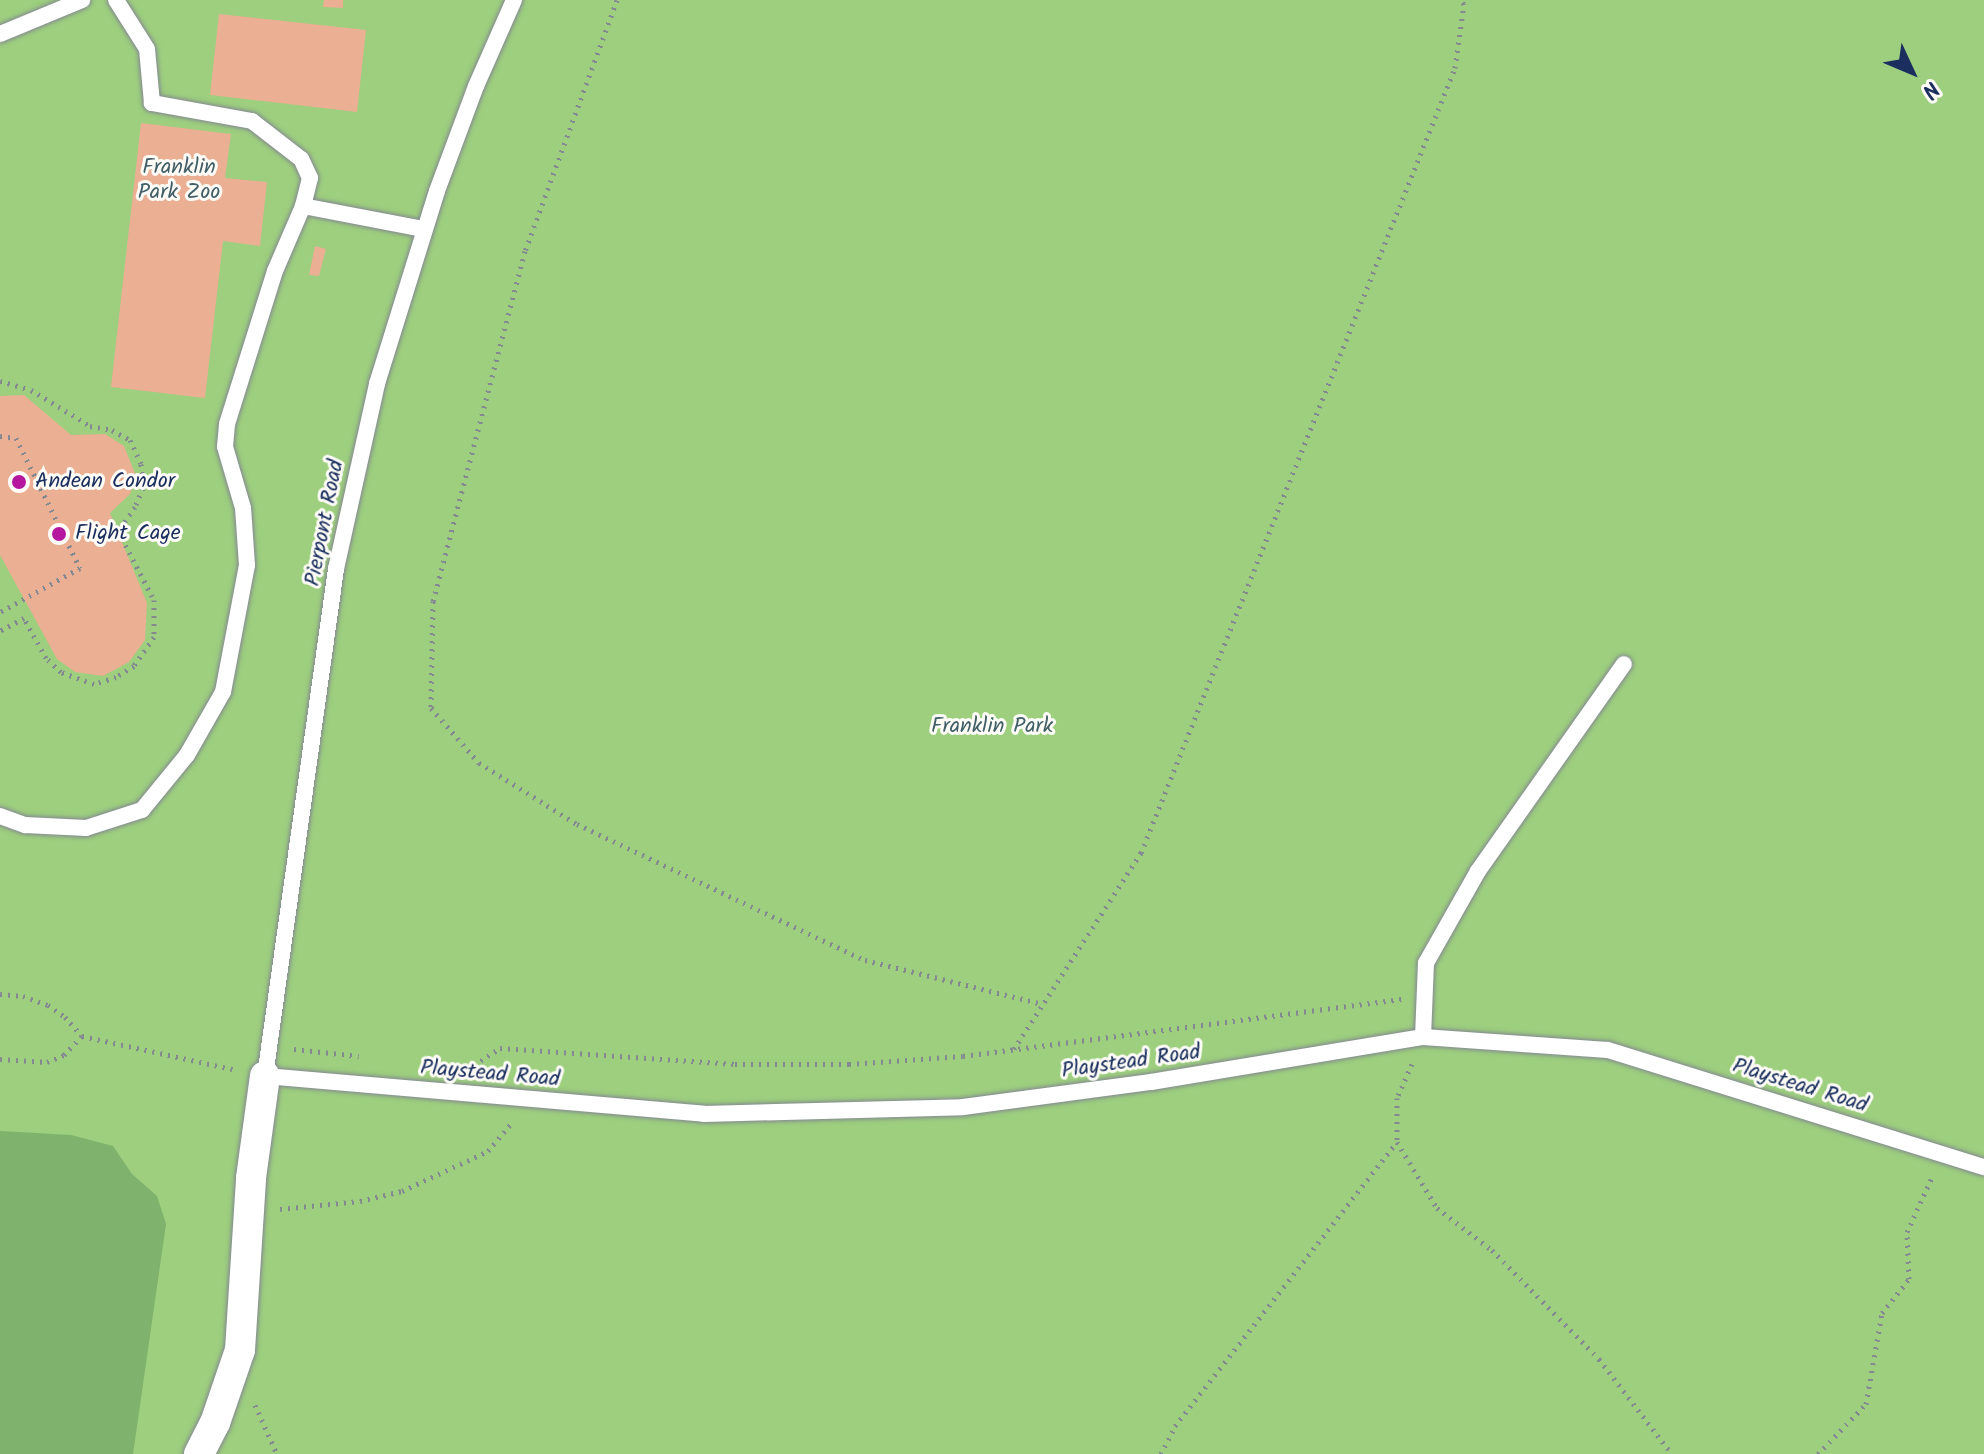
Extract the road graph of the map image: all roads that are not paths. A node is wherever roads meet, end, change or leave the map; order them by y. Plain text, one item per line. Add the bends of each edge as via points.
1 (82, 0) edge
2 (116, 0) edge
3 (514, 0) edge
4 (0, 34) edge
5 (303, 206) junction
6 (424, 229) junction
7 (1624, 664) dead end
8 (0, 816) edge
9 (1423, 1037) junction
10 (267, 1061) junction
11 (1984, 1167) edge
12 (199, 1454) edge

1 - 4 lane
2 - 5 lane via 147,49 152,103 252,121 301,159 310,178
3 - 6 lane, Pierpont Road
5 - 6 lane
5 - 8 lane via 275,271 227,424 225,447 243,508 247,565 223,692 187,755 142,810 86,828 25,825
6 - 10 lane, Pierpont Road via 382,363 340,544
7 - 9 lane via 1478,871 1426,963
9 - 10 lane, Playstead Road via 963,1107 704,1114 530,1099
9 - 11 lane, Playstead Road via 1608,1050
10 - 12 street via 251,1178 240,1350

